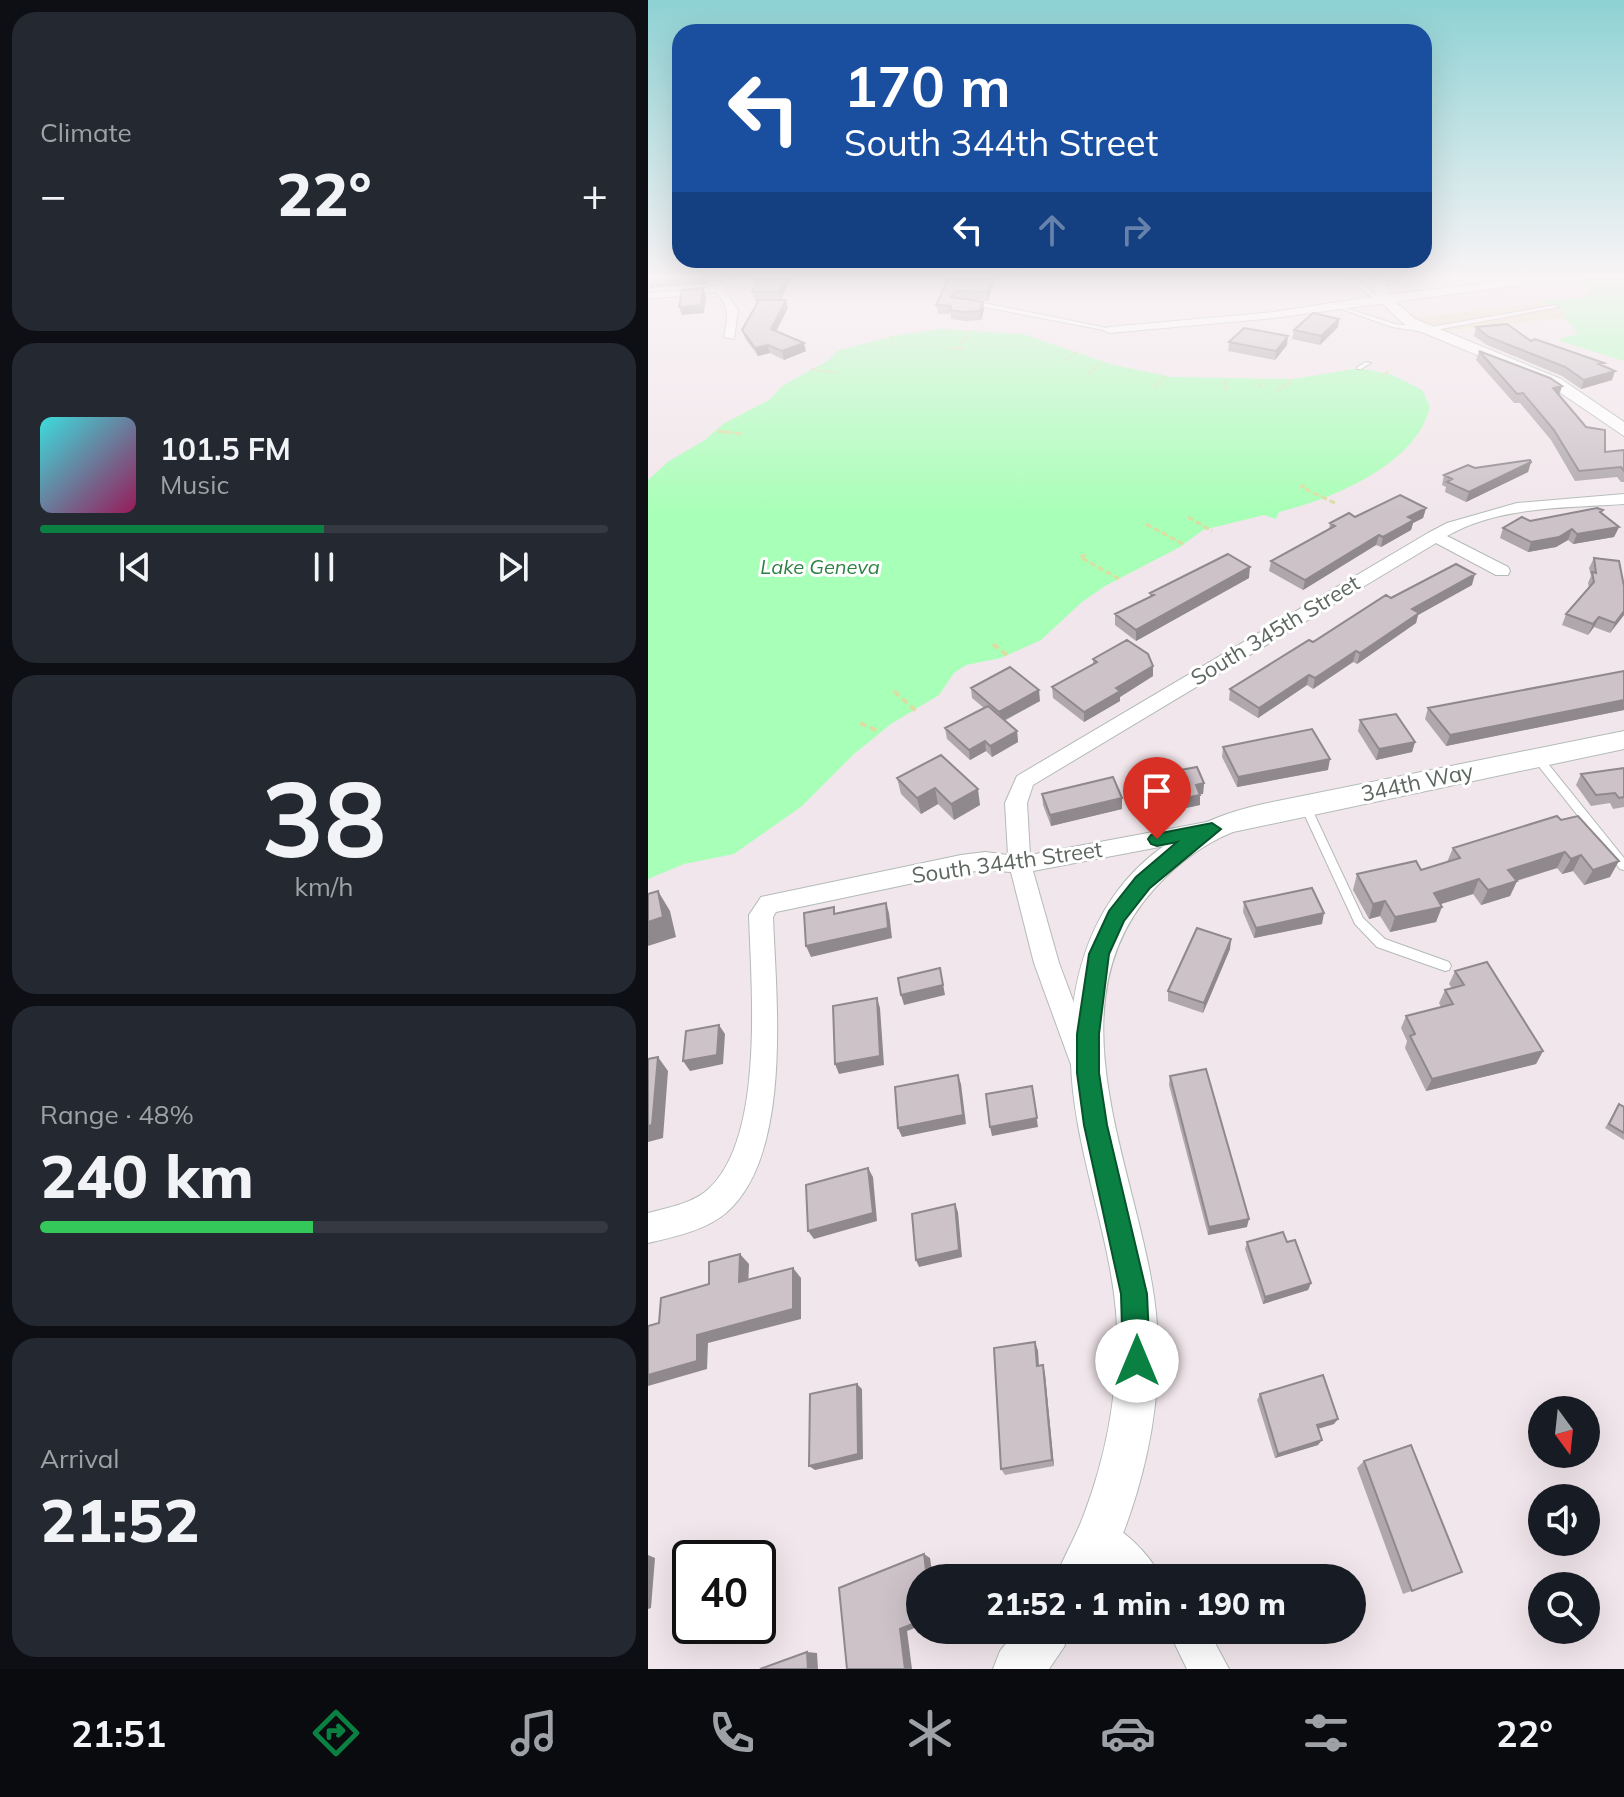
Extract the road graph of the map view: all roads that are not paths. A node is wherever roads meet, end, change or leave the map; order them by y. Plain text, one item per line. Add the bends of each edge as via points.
1 (1493, 357) edge
2 (1368, 363) dead end
3 (1359, 368) dead end
4 (1624, 431) edge
5 (1624, 499) edge
6 (1434, 536) junction
7 (1502, 571) dead end
8 (1624, 740) edge
9 (1537, 756) junction
10 (1305, 805) junction
11 (1212, 829) junction
12 (1021, 865) junction
13 (1624, 866) edge
14 (1445, 966) dead end
15 (1088, 1073) junction
16 (648, 1228) edge
17 (1100, 1537) junction
18 (1086, 1564) edge
19 (1128, 1564) edge
20 (1037, 1644) edge
21 (1195, 1644) edge
22 (1018, 1669) edge
23 (1209, 1669) edge

1 - 4 street via 1555,382
2 - 3 lane
5 - 6 street, South 345th Street via 1494,513
6 - 7 street
6 - 12 street, South 345th Street via 1030,776 1017,791 1014,821
8 - 9 street, 344th Way
9 - 10 street, 344th Way
9 - 13 lane
10 - 11 street, 344th Way
10 - 14 lane via 1359,921 1381,943
11 - 12 street, South 344th Street
11 - 15 street via 1143,883 1105,936 1094,981
12 - 15 street, South 345th Street via 1054,987
12 - 16 street, South 344th Street via 961,864 769,904 761,915 762,1060 750,1149 718,1200
15 - 17 street via 1137,1326 1130,1425
17 - 18 street
17 - 19 street
20 - 22 street
21 - 23 street

